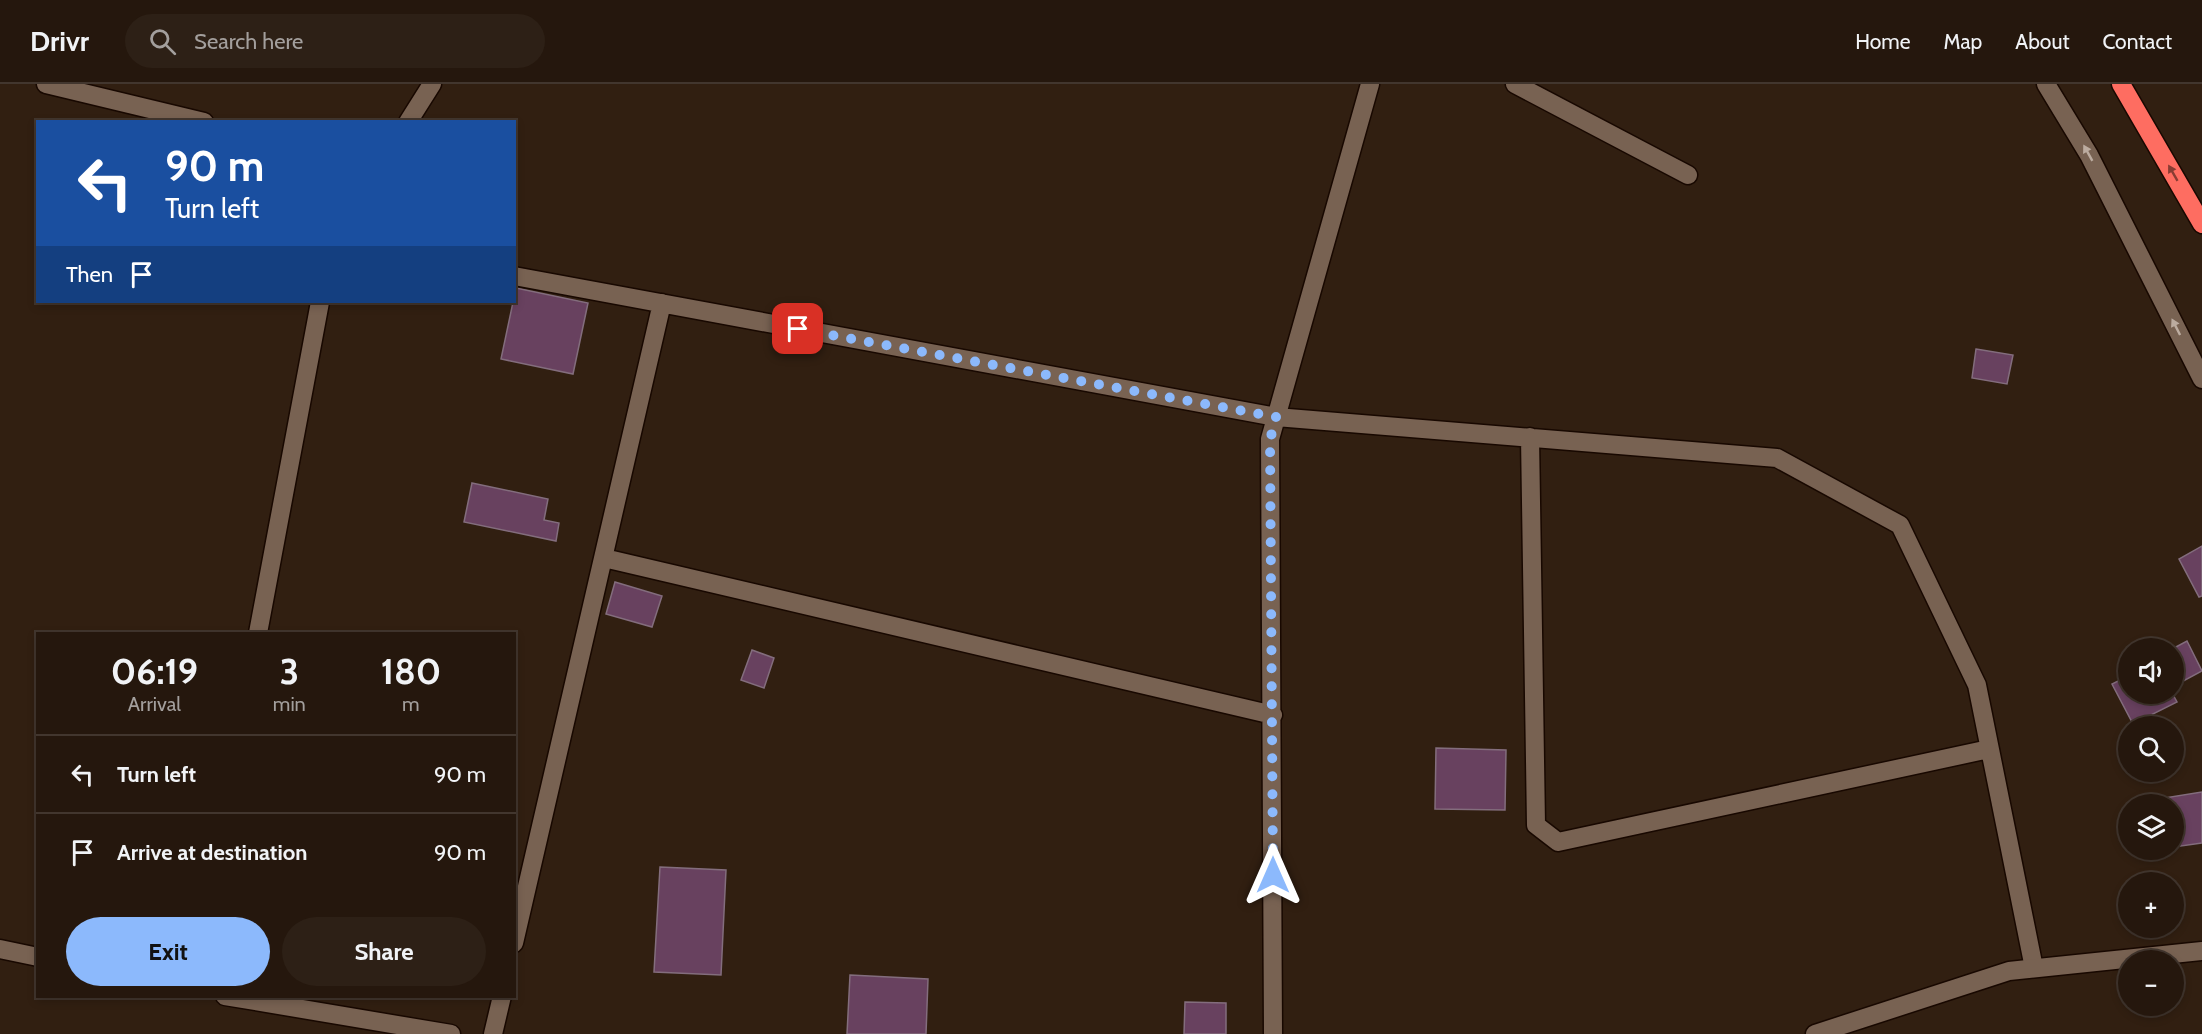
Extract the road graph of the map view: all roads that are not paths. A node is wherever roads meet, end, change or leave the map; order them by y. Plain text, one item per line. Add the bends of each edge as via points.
1 (46, 84) edge
2 (432, 84) edge
3 (1370, 84) edge
4 (1515, 84) edge
5 (2046, 84) edge
6 (2121, 84) edge
7 (196, 120) edge
8 (409, 120) edge
9 (1688, 176) dead end
10 (2202, 224) edge
11 (516, 276) edge
12 (320, 303) edge
13 (662, 303) junction
14 (2202, 379) edge
15 (1276, 417) junction
16 (1530, 437) junction
17 (604, 558) junction
18 (258, 632) edge
19 (1272, 715) junction
20 (1989, 749) junction
21 (516, 934) edge
22 (0, 949) edge
23 (2202, 951) edge
24 (36, 957) edge
25 (2034, 968) junction
26 (237, 998) edge
27 (502, 998) edge
28 (451, 1034) edge
29 (493, 1034) edge
30 (1273, 1034) edge
31 (1815, 1034) edge

1 - 7 street
2 - 8 street
3 - 15 street
4 - 9 street
14 -> 5 street via 2089,154
10 -> 6 highway
11 - 13 street
12 - 18 street
13 - 15 street
13 - 17 street
15 - 16 street
15 - 19 street via 1270,440
16 - 20 street via 1777,458 1900,525 1977,685
16 - 20 street via 1536,825 1558,842
17 - 19 street
17 - 21 street
19 - 30 street
20 - 25 street
22 - 24 street
23 - 25 street
25 - 31 street via 2009,971
26 - 28 street
27 - 29 street

